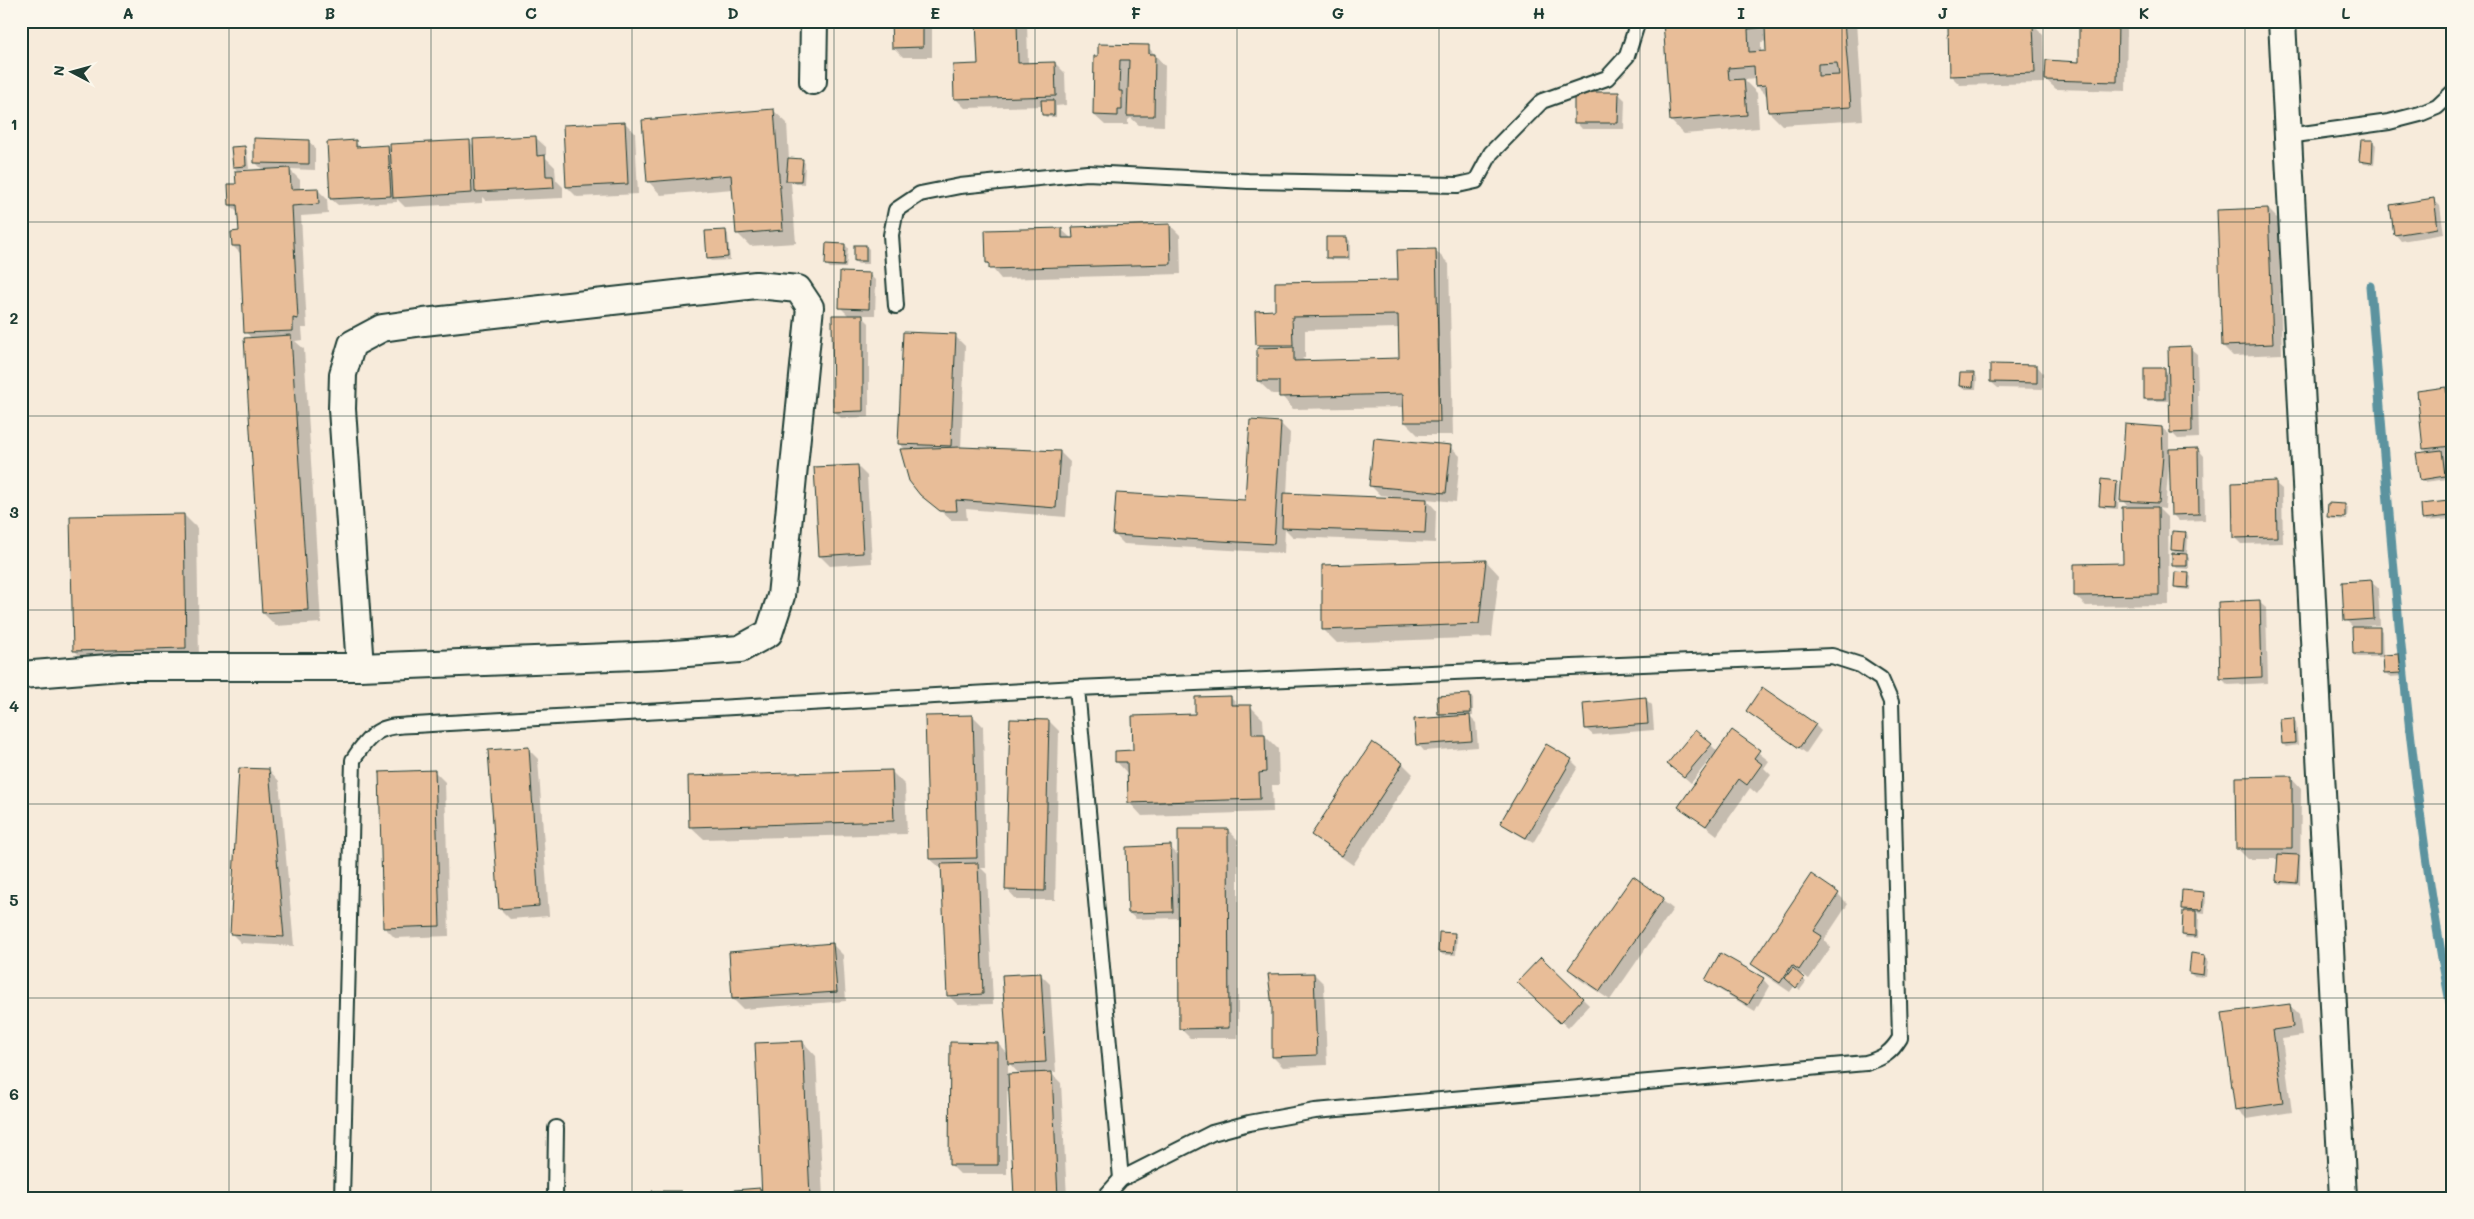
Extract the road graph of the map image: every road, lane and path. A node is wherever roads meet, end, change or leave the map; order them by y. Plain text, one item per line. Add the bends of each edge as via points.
1 (814, 21) edge
2 (1638, 21) edge
3 (2282, 21) edge
4 (813, 81) dead end
5 (2453, 92) edge
6 (2288, 136) junction
7 (896, 306) dead end
8 (360, 667) junction
9 (21, 675) edge
10 (1077, 688) junction
11 (556, 1128) dead end
12 (1121, 1179) junction
13 (342, 1198) edge
14 (555, 1198) edge
15 (1104, 1198) edge
16 (2343, 1198) edge

1 - 4 street
2 - 7 lane via 1627,56 1607,78 1542,101 1491,153 1476,181 1458,185 1087,174 960,186 920,194 896,210 892,236
3 - 6 street
5 - 6 lane via 2437,106 2420,114 2389,122
6 - 16 street
8 - 8 street via 342,409 343,374 352,344 382,328 424,322 756,285 798,288 810,307 781,596 769,634 740,649
8 - 9 street via 121,667
10 - 12 lane
10 - 12 lane via 1832,656 1860,665 1881,679 1891,702 1900,1038 1892,1052 1866,1062 1306,1113 1212,1133
10 - 13 lane via 431,724 377,730 365,741 354,760
11 - 14 lane
12 - 15 lane

